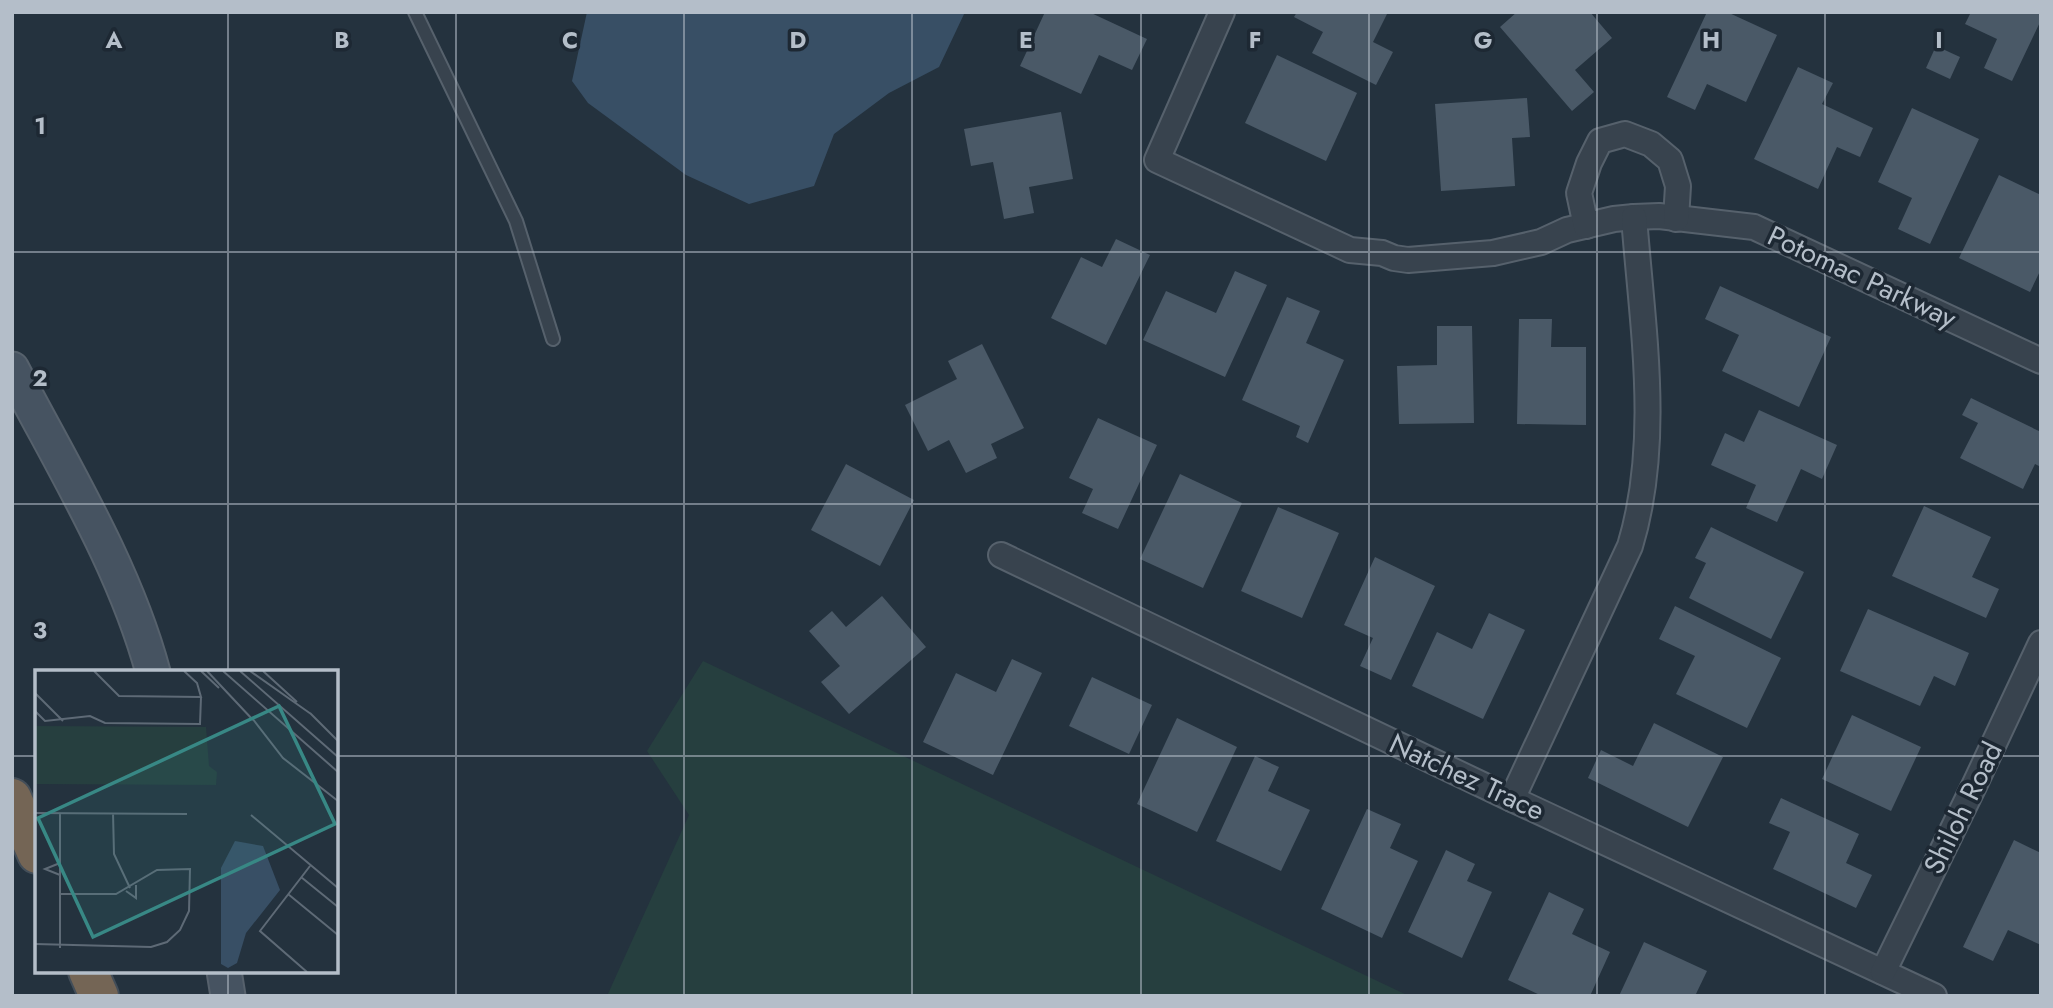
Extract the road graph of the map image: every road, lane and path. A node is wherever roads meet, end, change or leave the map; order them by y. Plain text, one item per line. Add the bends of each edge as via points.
1 (415, 12) edge
2 (1222, 12) edge
3 (1634, 217) junction
4 (1676, 219) junction
5 (1586, 226) junction
6 (553, 339) dead end
7 (2041, 361) edge
8 (12, 369) edge
9 (1001, 555) dead end
10 (2041, 643) edge
11 (152, 670) edge
12 (12, 799) edge
13 (1512, 799) junction
14 (35, 850) edge
15 (1883, 972) junction
16 (89, 973) edge
17 (224, 973) edge
18 (99, 996) edge
19 (228, 996) edge
20 (1934, 996) edge

1 - 6 lane via 516,221
2 - 5 street, Potomac Parkway via 1157,160 1350,250 1394,258 1493,253
3 - 4 street, Potomac Parkway
3 - 5 street, Potomac Parkway
3 - 13 street via 1647,405 1639,516 1630,546
4 - 5 street via 1678,186 1670,160 1651,144 1625,134 1600,142 1589,163 1579,193
4 - 7 street, Potomac Parkway via 1754,227
8 - 11 main road via 112,561 142,630
9 - 13 street, Natchez Trace
10 - 15 street, Shiloh Road
12 - 14 highway
13 - 15 street, Natchez Trace
15 - 20 street, Natchez Trace
16 - 18 highway
17 - 19 main road

